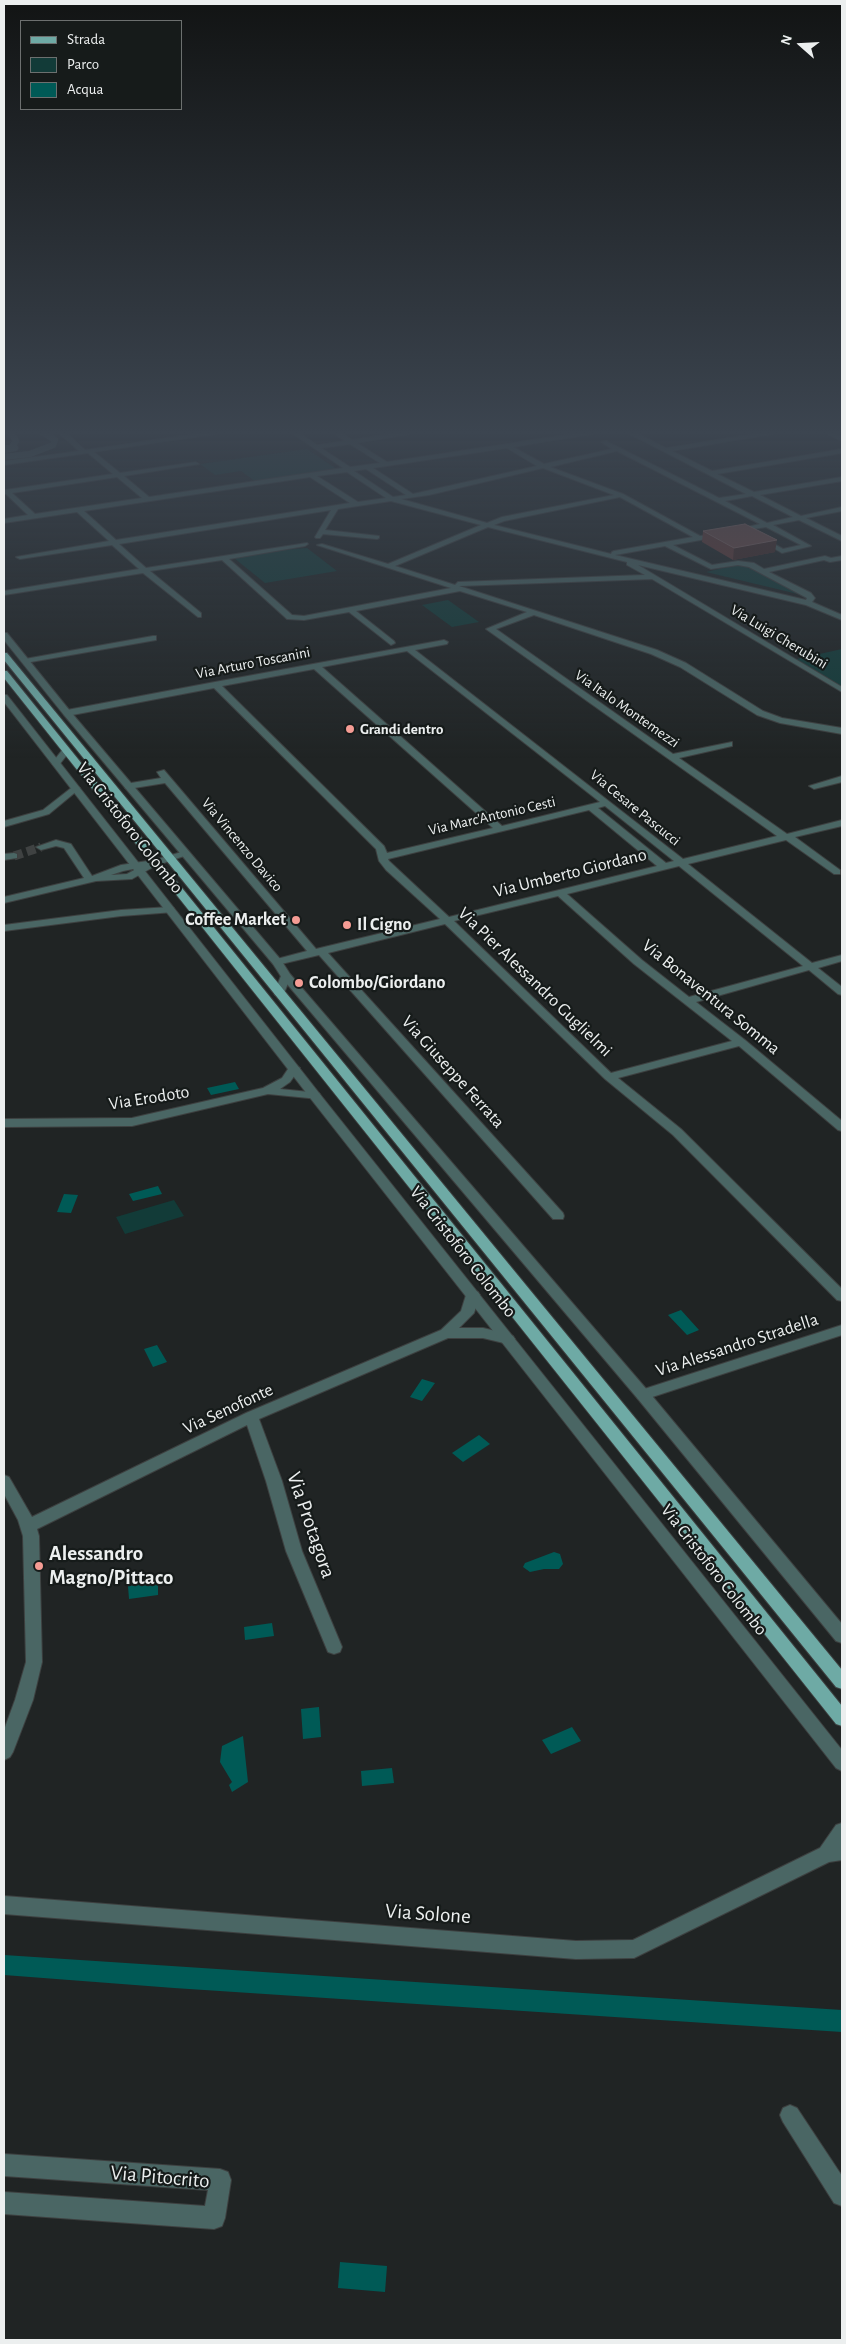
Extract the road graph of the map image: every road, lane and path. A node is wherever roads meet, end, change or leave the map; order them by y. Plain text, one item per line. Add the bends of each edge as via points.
1 (111, 540) edge
2 (130, 540) edge
3 (450, 540) edge
4 (531, 540) edge
5 (686, 540) edge
6 (763, 540) edge
7 (798, 540) edge
8 (114, 543) junction
9 (318, 543) joint
10 (666, 544) junction
11 (610, 555) junction
12 (20, 557) dead end
13 (223, 557) junction
14 (842, 558) edge
15 (633, 560) junction
16 (706, 564) junction
17 (389, 566) junction
18 (144, 570) junction
19 (763, 571) junction
20 (682, 572) junction
21 (652, 577) junction
22 (448, 584) junction
23 (462, 589) junction
24 (4, 593) edge
25 (808, 603) junction
26 (350, 609) junction
27 (534, 612) junction
28 (198, 615) dead end
29 (842, 618) edge
30 (4, 635) edge
31 (153, 638) dead end
32 (444, 642) dead end
33 (391, 643) dead end
34 (408, 648) junction
35 (4, 655) edge
36 (25, 661) junction
37 (314, 666) junction
38 (4, 673) edge
39 (215, 684) junction
40 (842, 690) edge
41 (4, 697) edge
42 (67, 713) junction
43 (842, 731) edge
44 (728, 744) dead end
45 (66, 751) junction
46 (672, 757) junction
47 (56, 764) junction
48 (842, 779) edge
49 (128, 786) junction
50 (814, 786) dead end
51 (75, 788) junction
52 (607, 803) junction
53 (591, 807) junction
54 (842, 823) edge
55 (4, 824) edge
56 (501, 830) junction
57 (787, 837) junction
58 (41, 847) tunnel mouth
59 (185, 854) junction
60 (383, 857) junction
61 (170, 858) junction
62 (155, 863) junction
63 (680, 863) junction
64 (664, 867) junction
65 (138, 869) junction
66 (837, 872) dead end
67 (90, 880) junction
68 (559, 892) junction
69 (4, 900) edge
70 (170, 910) junction
71 (448, 921) junction
72 (4, 928) edge
73 (318, 952) junction
74 (842, 958) edge
75 (277, 962) junction
76 (810, 967) junction
77 (286, 976) junction
78 (839, 988) edge
79 (279, 993) junction
80 (686, 1001) junction
81 (742, 1042) junction
82 (294, 1068) junction
83 (609, 1078) junction
84 (267, 1091) junction
85 (315, 1096) junction
86 (4, 1123) edge
87 (842, 1126) edge
88 (558, 1216) dead end
89 (473, 1295) junction
90 (842, 1297) edge
91 (842, 1330) edge
92 (446, 1333) junction
93 (508, 1338) junction
94 (643, 1395) junction
95 (250, 1417) junction
96 (4, 1484) edge
97 (29, 1526) junction
98 (842, 1636) edge
99 (334, 1647) dead end
100 (842, 1682) edge
101 (842, 1719) edge
102 (4, 1752) edge
103 (842, 1763) edge
104 (842, 1832) edge
105 (835, 1853) edge
106 (4, 1906) edge
107 (790, 2115) dead end
108 (4, 2165) edge
109 (842, 2195) edge
110 (4, 2203) edge

1 - 8 street
2 - 8 street
3 - 17 street
4 - 11 street
5 - 10 street
6 - 7 street via 782,550 808,546
8 - 12 street
8 - 18 street
9 - 13 street
9 - 17 street
10 - 11 street
10 - 16 street
11 - 15 street
13 - 18 street
13 - 26 street via 290,617 304,618
14 - 19 street via 825,558
15 - 20 street
15 - 21 street, Via Luigi Cherubini via 629,563
16 - 19 street via 711,567 745,563
16 - 20 street
17 - 22 street
18 - 24 street
18 - 28 street
19 - 25 street via 808,595 811,598
20 - 25 street
21 - 22 street
21 - 40 street, Via Luigi Cherubini
22 - 23 street
23 - 26 street
23 - 27 street
25 - 29 street
26 - 33 street
27 - 43 street via 654,652 683,665 760,713 780,720
27 - 46 street, Via Italo Montemezzi via 490,629
30 - 36 street, Via Cristoforo Colombo
31 - 36 street
32 - 34 street, Via Arturo Toscanini
34 - 37 street, Via Arturo Toscanini
34 - 52 street, Via Cesare Pascucci
35 - 61 main road, Via Cristoforo Colombo
36 - 42 street, Via Cristoforo Colombo
37 - 39 street, Via Arturo Toscanini
37 - 56 street
38 - 45 main road, Via Cristoforo Colombo
39 - 42 street, Via Arturo Toscanini
39 - 60 street, Via Pier Alessandro Guglielmi via 382,848
41 - 47 street, Via Cristoforo Colombo
42 - 49 street, Via Cristoforo Colombo
44 - 46 street
45 - 47 street, Via Cristoforo Colombo
45 - 62 main road, Via Cristoforo Colombo
46 - 57 street, Via Italo Montemezzi
47 - 51 street, Via Cristoforo Colombo
48 - 50 street
49 - 59 street, Via Cristoforo Colombo
49 - 73 street, Via Vincenzo Davico via 164,776
51 - 55 street via 46,812
51 - 65 street, Via Cristoforo Colombo
52 - 53 street, Via Marc'Antonio Cesti
52 - 63 street, Via Cesare Pascucci
53 - 56 street, Via Marc'Antonio Cesti
53 - 64 street, Via Cesare Pascucci
54 - 57 street, Via Umberto Giordano
56 - 60 street, Via Marc'Antonio Cesti
57 - 63 street, Via Umberto Giordano
57 - 66 street, Via Italo Montemezzi
58 - 67 street via 56,843 68,846
59 - 61 street
59 - 75 street, Via Cristoforo Colombo
60 - 71 street, Via Pier Alessandro Guglielmi via 389,868
61 - 62 street
61 - 79 main road, Via Cristoforo Colombo
62 - 65 street
62 - 101 main road, Via Cristoforo Colombo
63 - 64 street, Via Umberto Giordano
63 - 76 street, Via Cesare Pascucci
64 - 68 street, Via Umberto Giordano
65 - 67 street via 128,878
65 - 70 street, Via Cristoforo Colombo
67 - 69 street
68 - 71 street, Via Umberto Giordano
68 - 80 street, Via Bonaventura Somma
70 - 72 street
70 - 82 street, Via Cristoforo Colombo
71 - 73 street, Via Umberto Giordano
71 - 83 street, Via Pier Alessandro Guglielmi
73 - 75 street, Via Umberto Giordano
73 - 88 street, Via Giuseppe Ferrata
74 - 76 street
75 - 77 street, Via Cristoforo Colombo
76 - 78 street, Via Cesare Pascucci
76 - 80 street
77 - 79 street
77 - 94 street, Via Cristoforo Colombo
79 - 100 main road, Via Cristoforo Colombo
80 - 81 street, Via Bonaventura Somma
81 - 83 street
81 - 87 street, Via Bonaventura Somma
82 - 84 street via 286,1080
82 - 85 street, Via Cristoforo Colombo
83 - 90 street, Via Pier Alessandro Guglielmi via 677,1132
84 - 85 street
84 - 86 street, Via Erodoto via 132,1122
85 - 89 street, Via Cristoforo Colombo
89 - 92 street via 467,1313
89 - 93 street, Via Cristoforo Colombo
91 - 94 street, Via Alessandro Stradella
92 - 93 street via 483,1333
92 - 95 street, Via Senofonte
93 - 103 street, Via Cristoforo Colombo
94 - 98 street, Via Cristoforo Colombo
95 - 97 street, Via Senofonte
95 - 99 street, Via Protagora via 274,1481 294,1551
96 - 97 street
97 - 102 street via 33,1556 33,1667
104 - 105 street
105 - 106 street, Via Solone via 634,1949 576,1950
107 - 109 street
108 - 110 street, Via Pitocrito via 220,2180 214,2218

